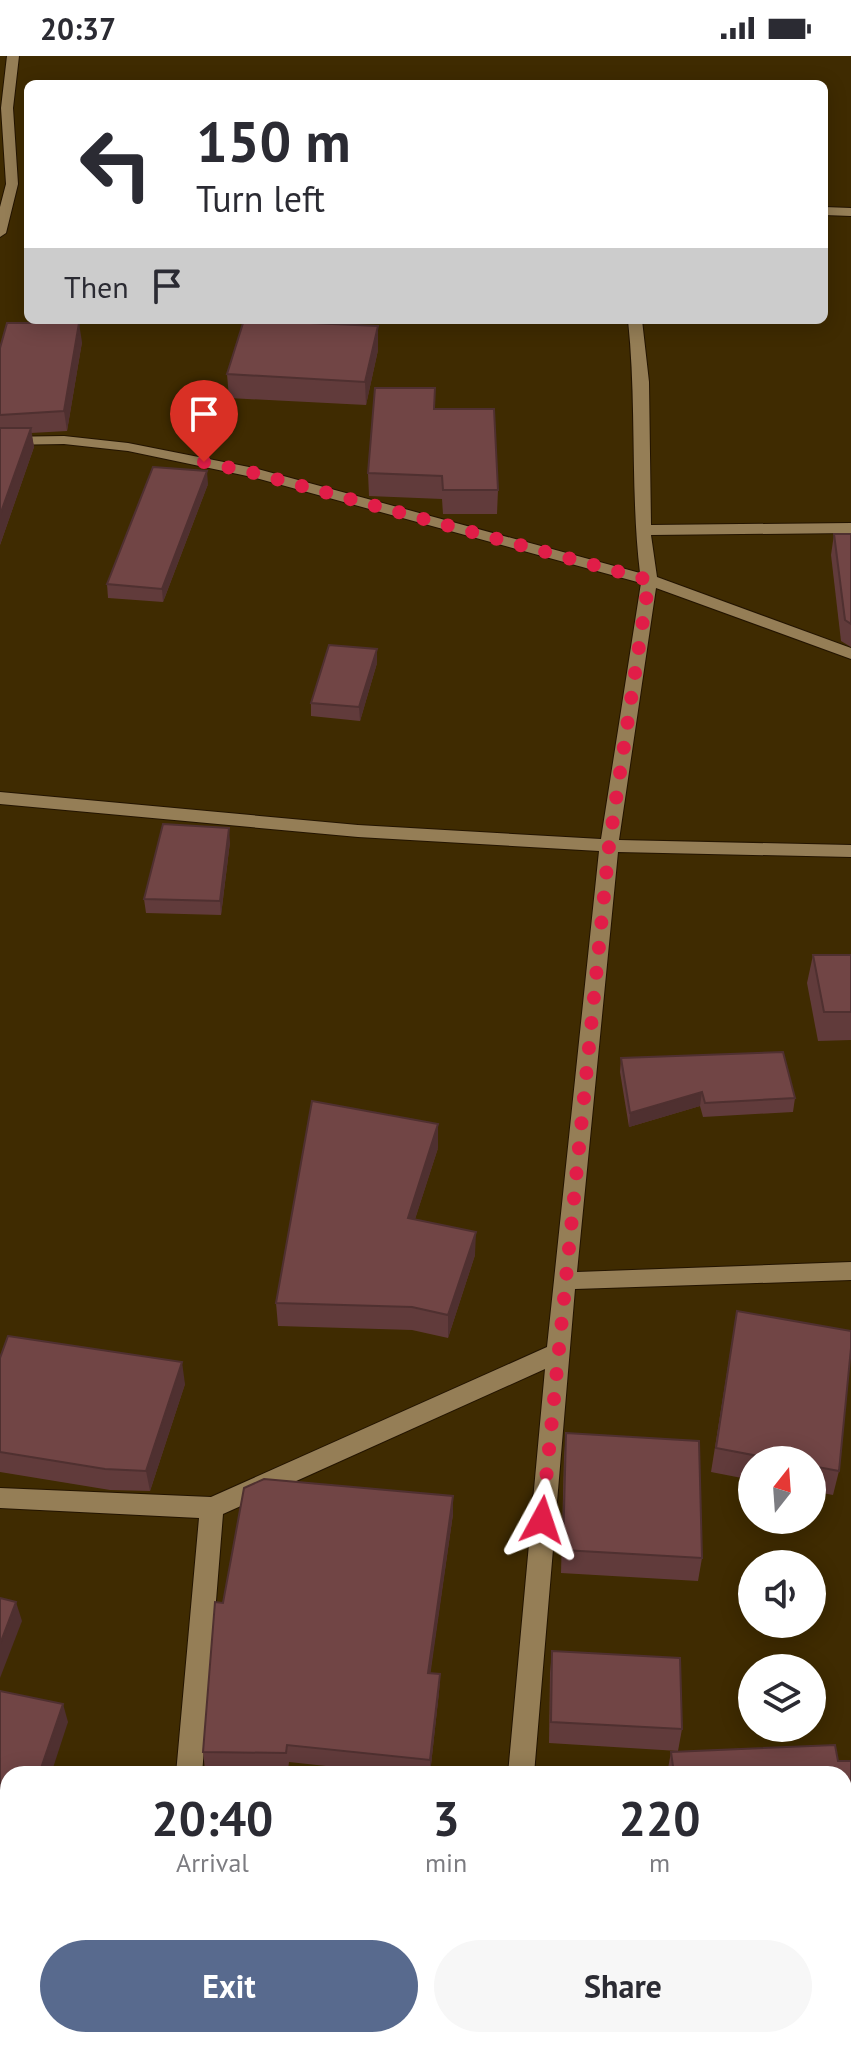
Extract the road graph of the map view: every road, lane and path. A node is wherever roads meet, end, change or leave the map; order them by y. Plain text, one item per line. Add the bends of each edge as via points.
1 (13, 56) edge
2 (12, 184) junction
3 (24, 185) edge
4 (828, 211) edge
5 (851, 212) edge
6 (0, 233) edge
7 (635, 324) edge
8 (0, 441) edge
9 (851, 528) edge
10 (643, 530) junction
11 (649, 580) junction
12 (851, 654) edge
13 (0, 798) edge
14 (609, 846) junction
15 (851, 851) edge
16 (851, 1271) edge
17 (565, 1281) junction
18 (557, 1353) junction
19 (0, 1498) edge
20 (212, 1508) junction
21 (190, 1766) edge
22 (522, 1766) edge

1 - 2 street via 7,108
2 - 3 street
2 - 6 street
4 - 5 street
7 - 10 street via 642,382
8 - 11 street via 128,447 254,473
9 - 10 street
10 - 11 street
11 - 12 street
11 - 14 street
13 - 14 street via 358,831
14 - 15 street
14 - 17 street
16 - 17 street
17 - 18 street
18 - 20 street
18 - 22 street
19 - 20 street
20 - 21 street

